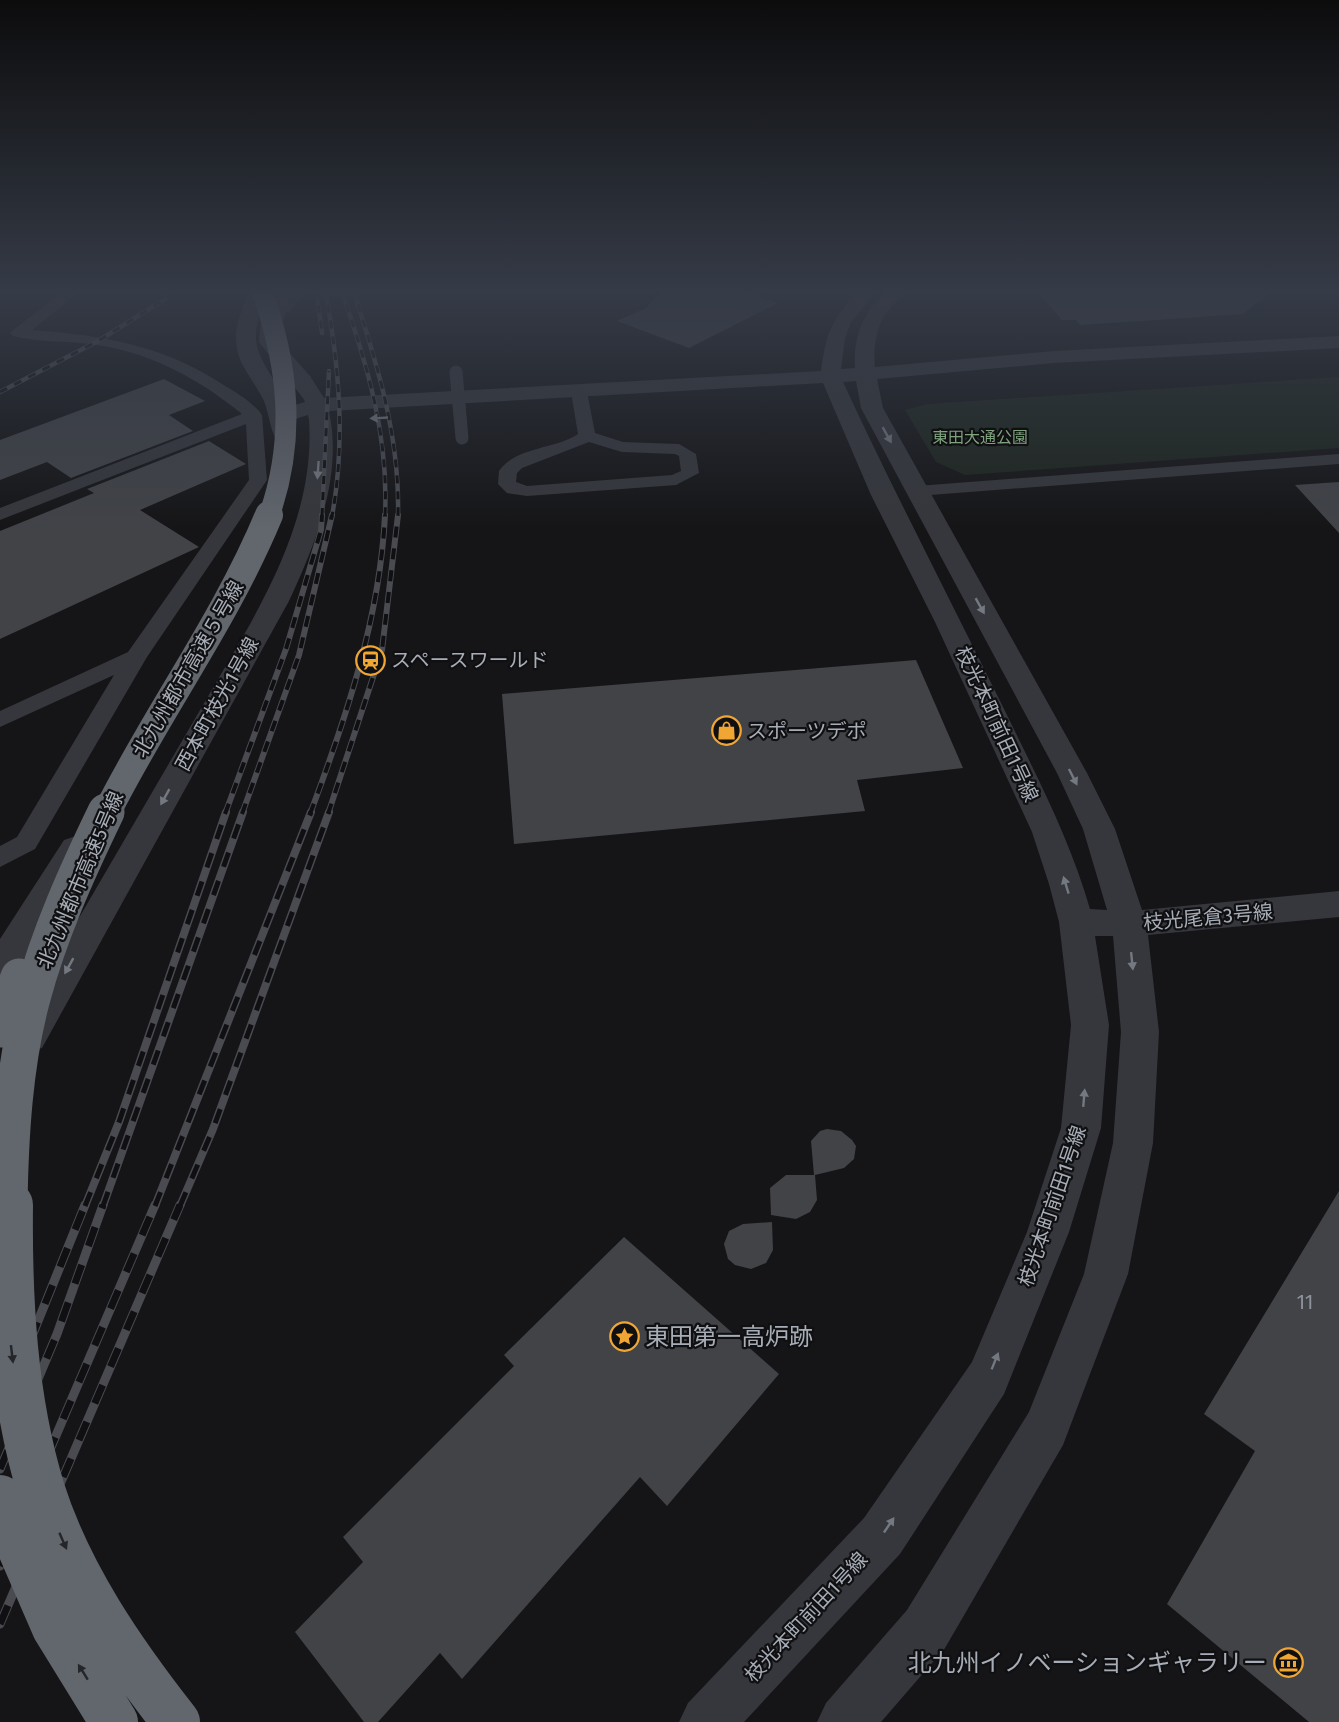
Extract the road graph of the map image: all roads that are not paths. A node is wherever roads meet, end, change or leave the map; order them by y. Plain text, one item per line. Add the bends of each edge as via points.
1 (185, 369) edge
2 (252, 369) edge
3 (284, 369) edge
4 (292, 369) edge
5 (845, 369) edge
6 (856, 369) edge
7 (953, 369) edge
8 (1107, 369) edge
9 (456, 372) dead end
10 (849, 382) junction
11 (580, 399) junction
12 (318, 413) junction
13 (254, 415) junction
14 (283, 416) junction
15 (586, 436) junction
16 (462, 438) dead end
17 (1339, 459) edge
18 (917, 491) junction
19 (0, 514) edge
20 (136, 657) junction
21 (0, 720) edge
22 (121, 784) junction
23 (0, 858) edge
24 (1339, 904) edge
25 (1076, 922) junction
26 (1129, 924) junction
27 (0, 968) edge
28 (0, 1029) edge
29 (0, 1089) edge
30 (0, 1499) edge
31 (114, 1722) edge
32 (176, 1722) edge
33 (707, 1722) edge
34 (845, 1722) edge

1 - 13 street via 229,393
2 - 14 street, 西本町枝光1号線 via 278,402
3 - 22 highway, 北九州都市高速5号線, bridge via 285,456 275,496 225,610
4 - 12 street via 308,388
5 - 10 street, 枝光本町前田1号線
6 - 10 street, 枝光本町前田1号線
7 - 10 street
8 - 10 street
9 - 16 street, bridge
10 - 11 street
10 -> 18 street, 枝光本町前田1号線 via 872,408
25 -> 10 street, 枝光本町前田1号線 via 1048,832 883,495
11 - 12 street
11 - 15 street
12 - 14 street
12 -> 29 street, 西本町枝光1号線 via 318,476 308,524 281,587
13 - 19 street
13 - 20 street via 258,480
14 - 27 street, 西本町枝光1号線 via 282,462 270,506 206,641
15 - 15 street via 622,447 679,449 687,454 690,473 676,480 527,491 507,484 508,471 519,462 563,450
17 - 18 street
18 -> 26 street, 枝光本町前田1号線 via 1077,783 1099,829
20 - 21 street
20 - 23 street via 26,843
22 - 28 highway, bridge via 29,951
22 -> 32 highway, 北九州都市高速5号線, bridge via 52,934 30,1003 14,1084 7,1153 7,1309 18,1399 41,1491 85,1589 151,1691
24 - 26 street, 枝光尾倉3号線
25 - 26 street, 枝光尾倉3号線
33 -> 25 street, 枝光本町前田1号線 via 882,1536 988,1378 1048,1232 1081,1128 1090,1025
26 -> 34 street, 枝光本町前田1号線 via 1140,1032 1134,1143 1106,1274 1046,1428 926,1629
31 -> 30 highway, bridge via 56,1628

